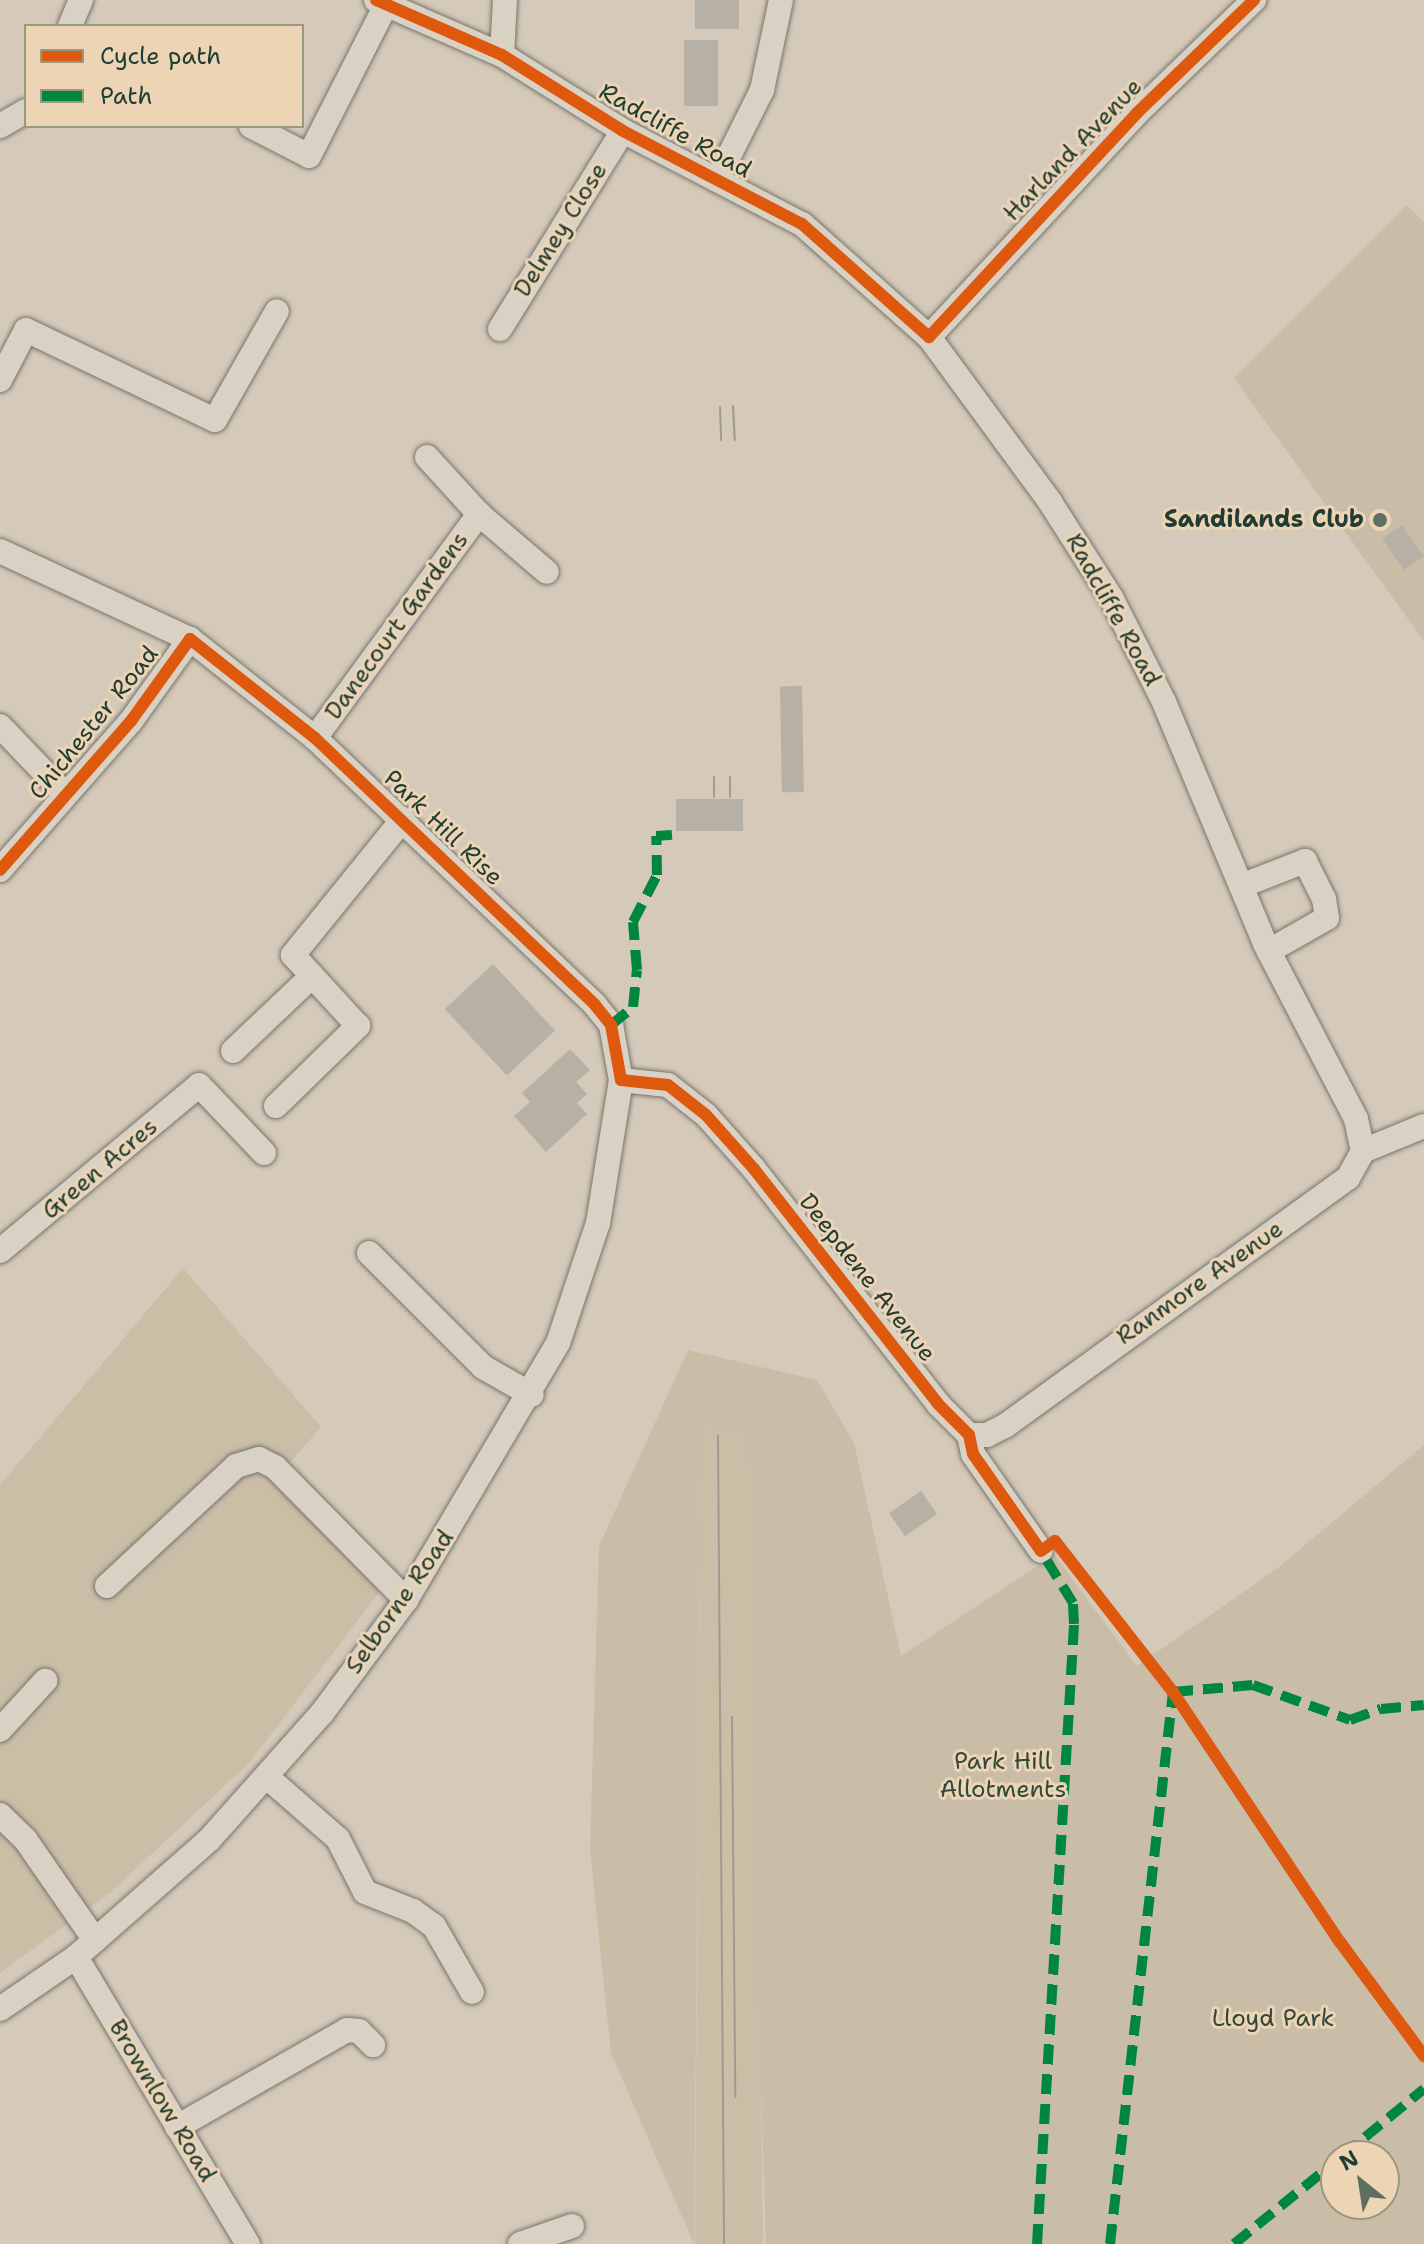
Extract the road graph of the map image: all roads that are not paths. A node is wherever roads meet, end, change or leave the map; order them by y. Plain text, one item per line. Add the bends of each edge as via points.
1 (81, 0) edge
2 (505, 0) edge
3 (781, 0) edge
4 (1254, 0) edge
5 (381, 2) edge
6 (71, 24) edge
7 (502, 55) junction
8 (24, 112) edge
9 (0, 126) edge
10 (255, 128) edge
11 (623, 131) junction
12 (717, 180) junction
13 (277, 311) dead end
14 (500, 329) dead end
15 (929, 337) junction
16 (0, 380) edge
17 (427, 457) dead end
18 (479, 514) junction
19 (0, 551) edge
20 (547, 572) dead end
21 (190, 639) junction
22 (0, 726) edge
23 (315, 738) junction
24 (65, 794) junction
25 (403, 819) junction
26 (0, 870) edge
27 (1241, 886) junction
28 (1269, 951) junction
29 (312, 976) junction
30 (233, 1051) dead end
31 (621, 1080) junction
32 (276, 1106) dead end
33 (1424, 1126) edge
34 (1363, 1151) junction
35 (264, 1153) dead end
36 (0, 1251) edge
37 (369, 1253) dead end
38 (532, 1395) junction
39 (969, 1435) junction
40 (1041, 1551) dead end
41 (107, 1586) dead end
42 (406, 1600) junction
43 (45, 1681) dead end
44 (0, 1730) edge
45 (267, 1777) junction
46 (0, 1815) edge
47 (95, 1940) junction
48 (76, 1957) junction
49 (472, 1992) dead end
50 (0, 2009) edge
51 (373, 2045) dead end
52 (177, 2127) junction
53 (572, 2226) dead end
54 (248, 2244) edge
55 (520, 2244) edge

1 - 6 street
2 - 7 street
3 - 12 street via 762,90
4 - 15 street, Harland Avenue via 1137,113
5 - 7 street, Radcliffe Road
5 - 10 street via 309,156
7 - 11 street, Radcliffe Road
8 - 9 street
11 - 12 street, Radcliffe Road
11 - 14 street, Delmey Close
12 - 15 street, Radcliffe Road via 802,224
13 - 16 street via 215,420 26,330
15 - 27 street, Radcliffe Road via 1050,502 1112,599 1164,702
17 - 18 street, Danecourt Gardens
18 - 20 street, Danecourt Gardens
18 - 23 street, Danecourt Gardens
19 - 21 street, Park Hill Rise
21 - 23 street, Park Hill Rise
21 - 24 street, Chichester Road via 131,721
22 - 24 street
23 - 25 street, Park Hill Rise
24 - 26 street, Chichester Road
25 - 29 street via 293,955
25 - 31 street, Park Hill Rise via 595,1005 611,1025
27 - 28 street, Radcliffe Road
27 - 28 street via 1305,861 1324,899 1327,918
28 - 34 street, Radcliffe Road via 1352,1111
29 - 30 street
29 - 32 street via 358,1026
31 - 38 street, Selborne Road via 598,1223 558,1343
31 - 39 street, Deepdene Avenue via 668,1085 706,1115 938,1404
33 - 34 street
34 - 39 street, Ranmore Avenue via 1348,1178 1005,1426 987,1435
35 - 36 street, Green Acres via 199,1085
37 - 38 street via 483,1367
38 - 42 street, Selborne Road
39 - 40 street, Deepdene Avenue via 973,1454
41 - 42 street via 236,1466 259,1459 275,1467
42 - 45 street, Selborne Road
43 - 44 street
45 - 47 street, Selborne Road via 209,1840
45 - 49 street via 338,1839 365,1892 413,1911 434,1926
46 - 47 street via 25,1839
47 - 48 street, Selborne Road
48 - 50 street, Selborne Road
48 - 52 street, Brownlow Road
51 - 52 street via 359,2031 347,2030
52 - 54 street, Brownlow Road
53 - 55 street

